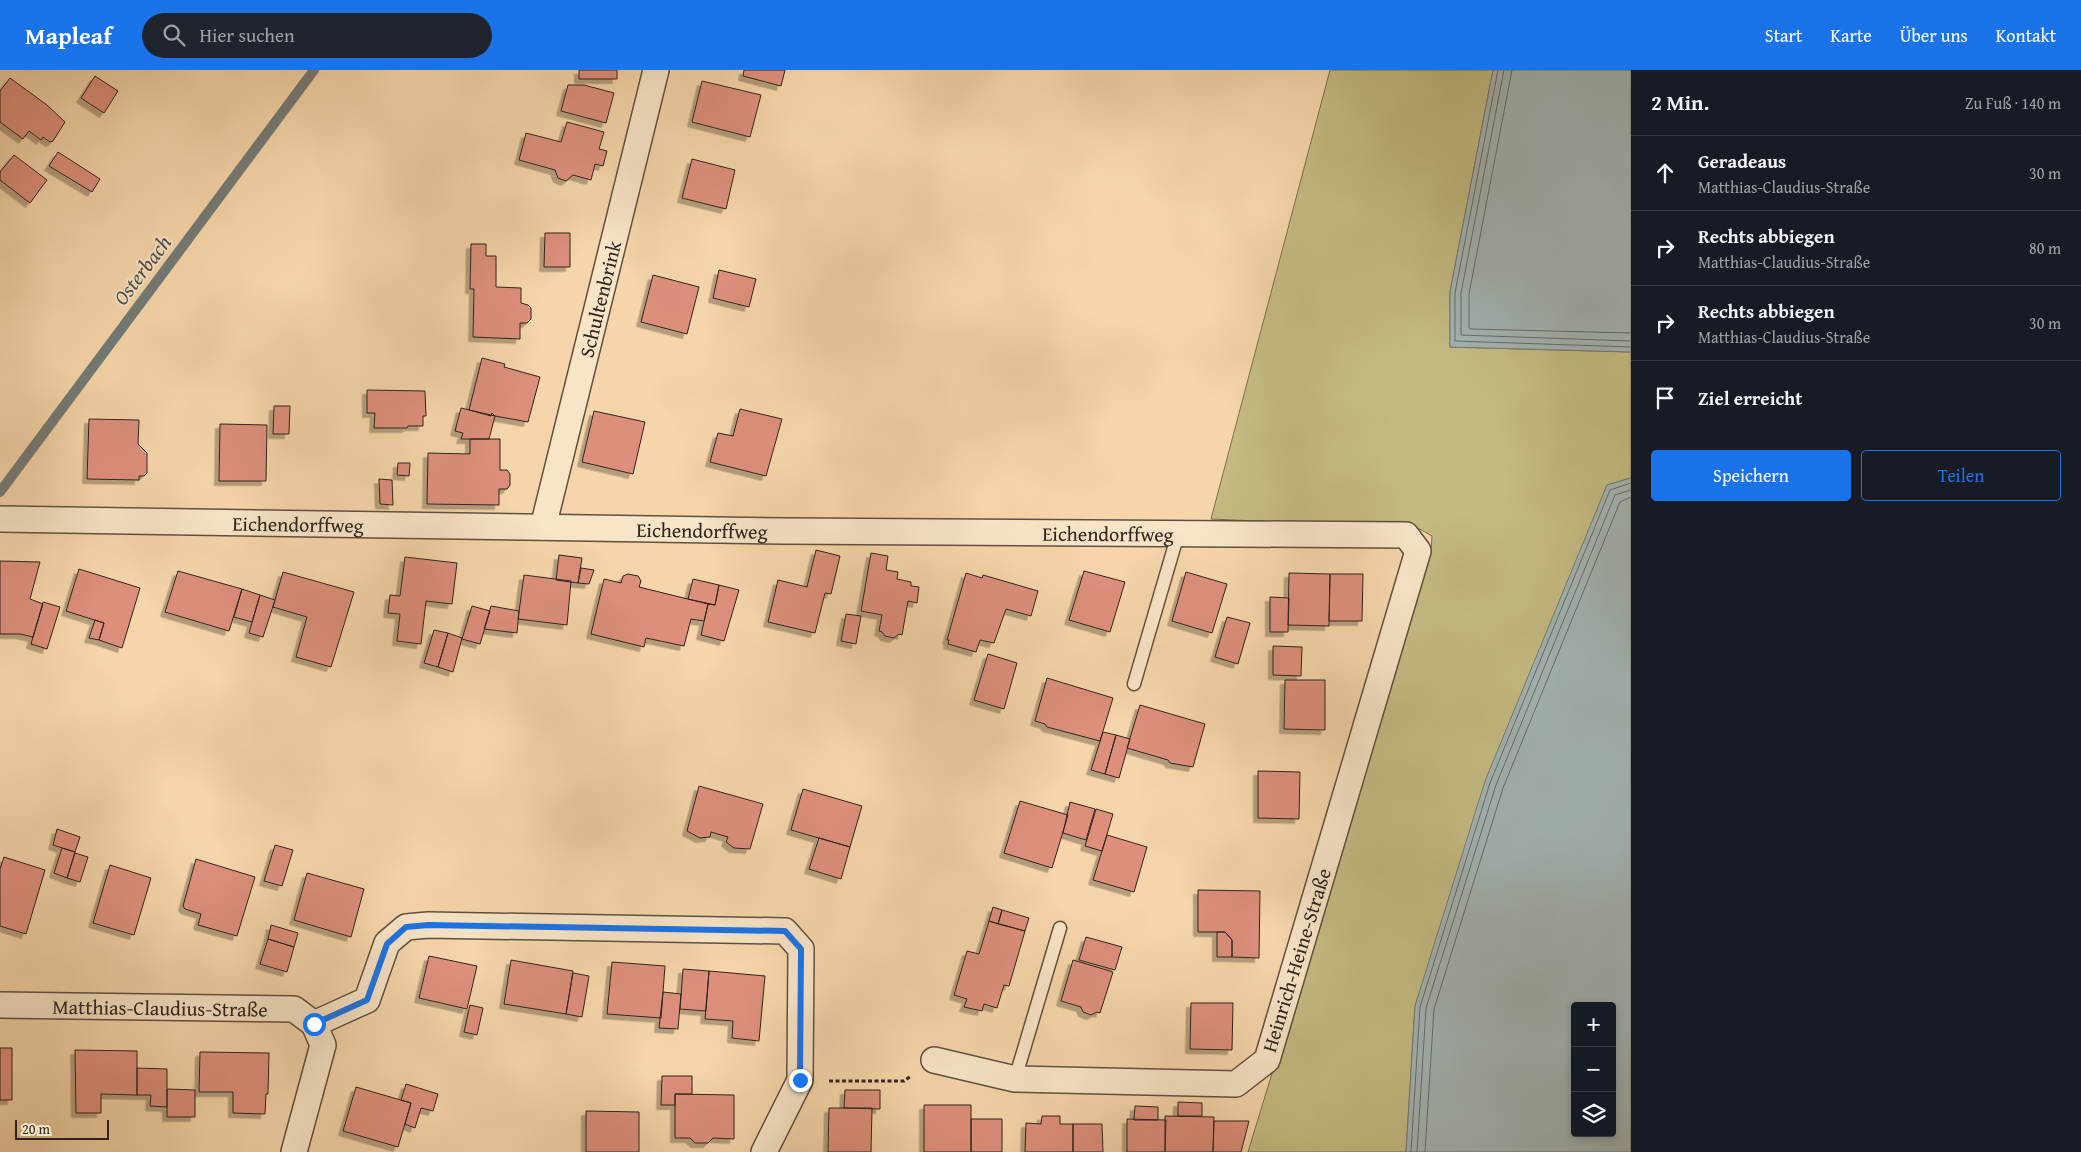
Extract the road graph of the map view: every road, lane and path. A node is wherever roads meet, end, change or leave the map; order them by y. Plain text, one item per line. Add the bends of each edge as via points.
1 (656, 70) edge
2 (0, 519) edge
3 (543, 527) junction
4 (1178, 534) junction
5 (1406, 535) joint
6 (1134, 684) dead end
7 (1060, 928) dead end
8 (0, 1005) edge
9 (314, 1024) junction
10 (934, 1060) joint
11 (1015, 1079) junction
12 (800, 1080) junction
13 (294, 1152) edge
14 (764, 1152) edge

1 - 3 street, Schultenbrink
2 - 3 street, Eichendorffweg
3 - 4 street, Eichendorffweg
4 - 5 street, Eichendorffweg
4 - 6 lane
5 - 11 street, Heinrich-Heine-Straße via 1418,551 1267,1060 1236,1084
7 - 11 lane
8 - 9 street, Matthias-Claudius-Straße via 294,1009
9 - 12 street via 367,1000 387,944 406,927 785,931 801,949
9 - 13 street via 323,1046
10 - 11 street, Heinrich-Heine-Straße
10 - 12 path via 904,1081
12 - 14 street

